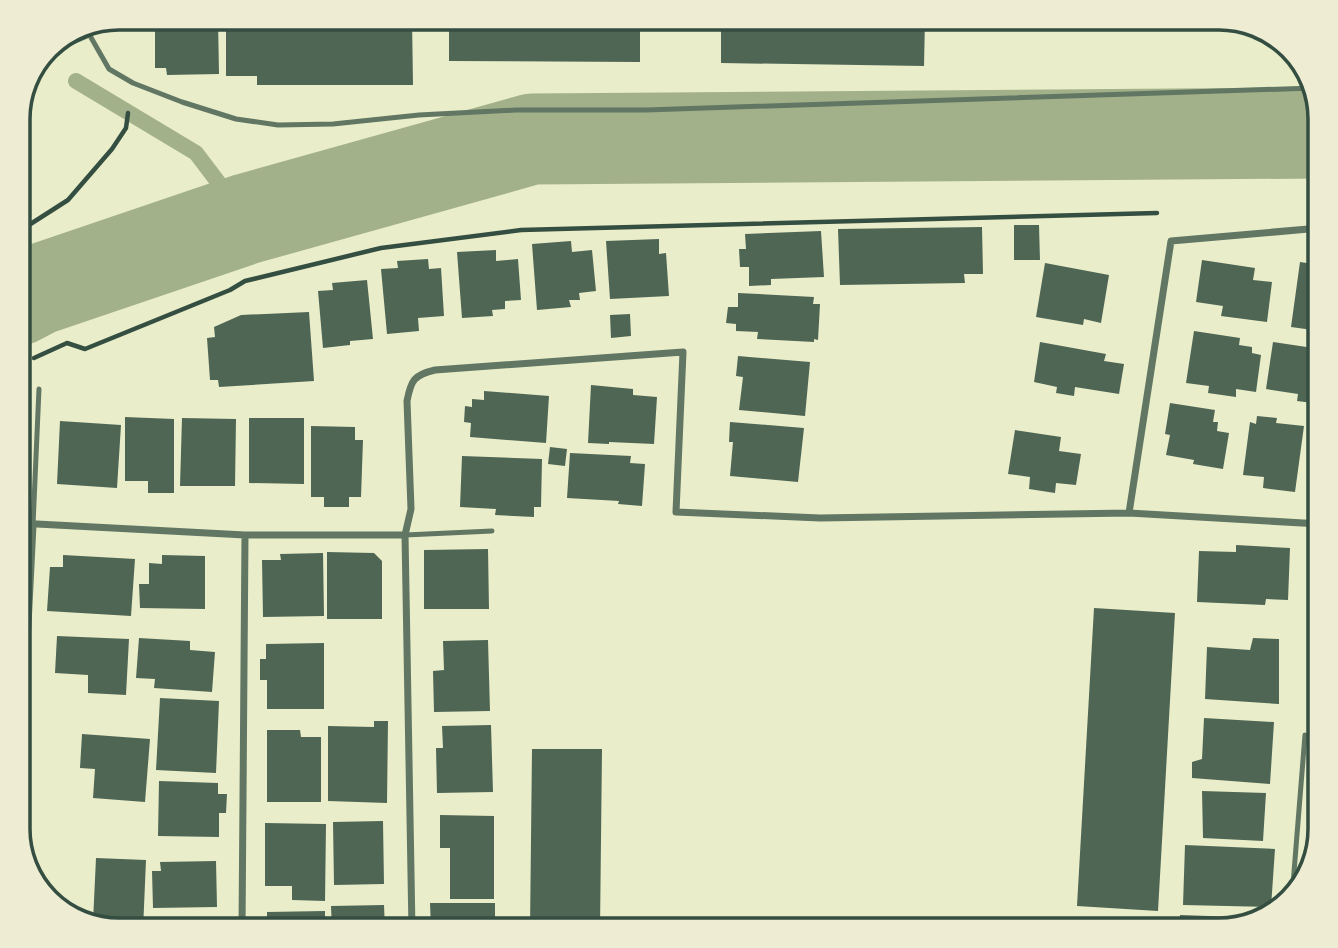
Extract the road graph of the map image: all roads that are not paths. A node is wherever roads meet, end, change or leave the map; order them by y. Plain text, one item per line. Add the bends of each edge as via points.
1 (91, 35) edge
2 (1302, 88) edge
3 (1308, 230) edge
4 (39, 389) dead end
5 (1129, 513) junction
6 (1308, 523) edge
7 (30, 525) edge
8 (33, 525) junction
9 (492, 531) dead end
10 (245, 535) junction
11 (405, 535) junction
12 (30, 585) edge
13 (1305, 735) dead end
14 (1294, 878) edge
15 (242, 918) edge
16 (412, 918) edge

1 - 2 lane via 109,69 133,83 236,119 278,125 516,110 646,110
3 - 5 street via 1171,241
4 - 8 lane
5 - 6 street
5 - 11 street via 820,518 676,512 683,352 421,373 411,383 407,401 411,509
7 - 8 street
8 - 10 street
8 - 12 street
9 - 11 lane
10 - 11 street
10 - 15 street
11 - 16 street
13 - 14 lane

